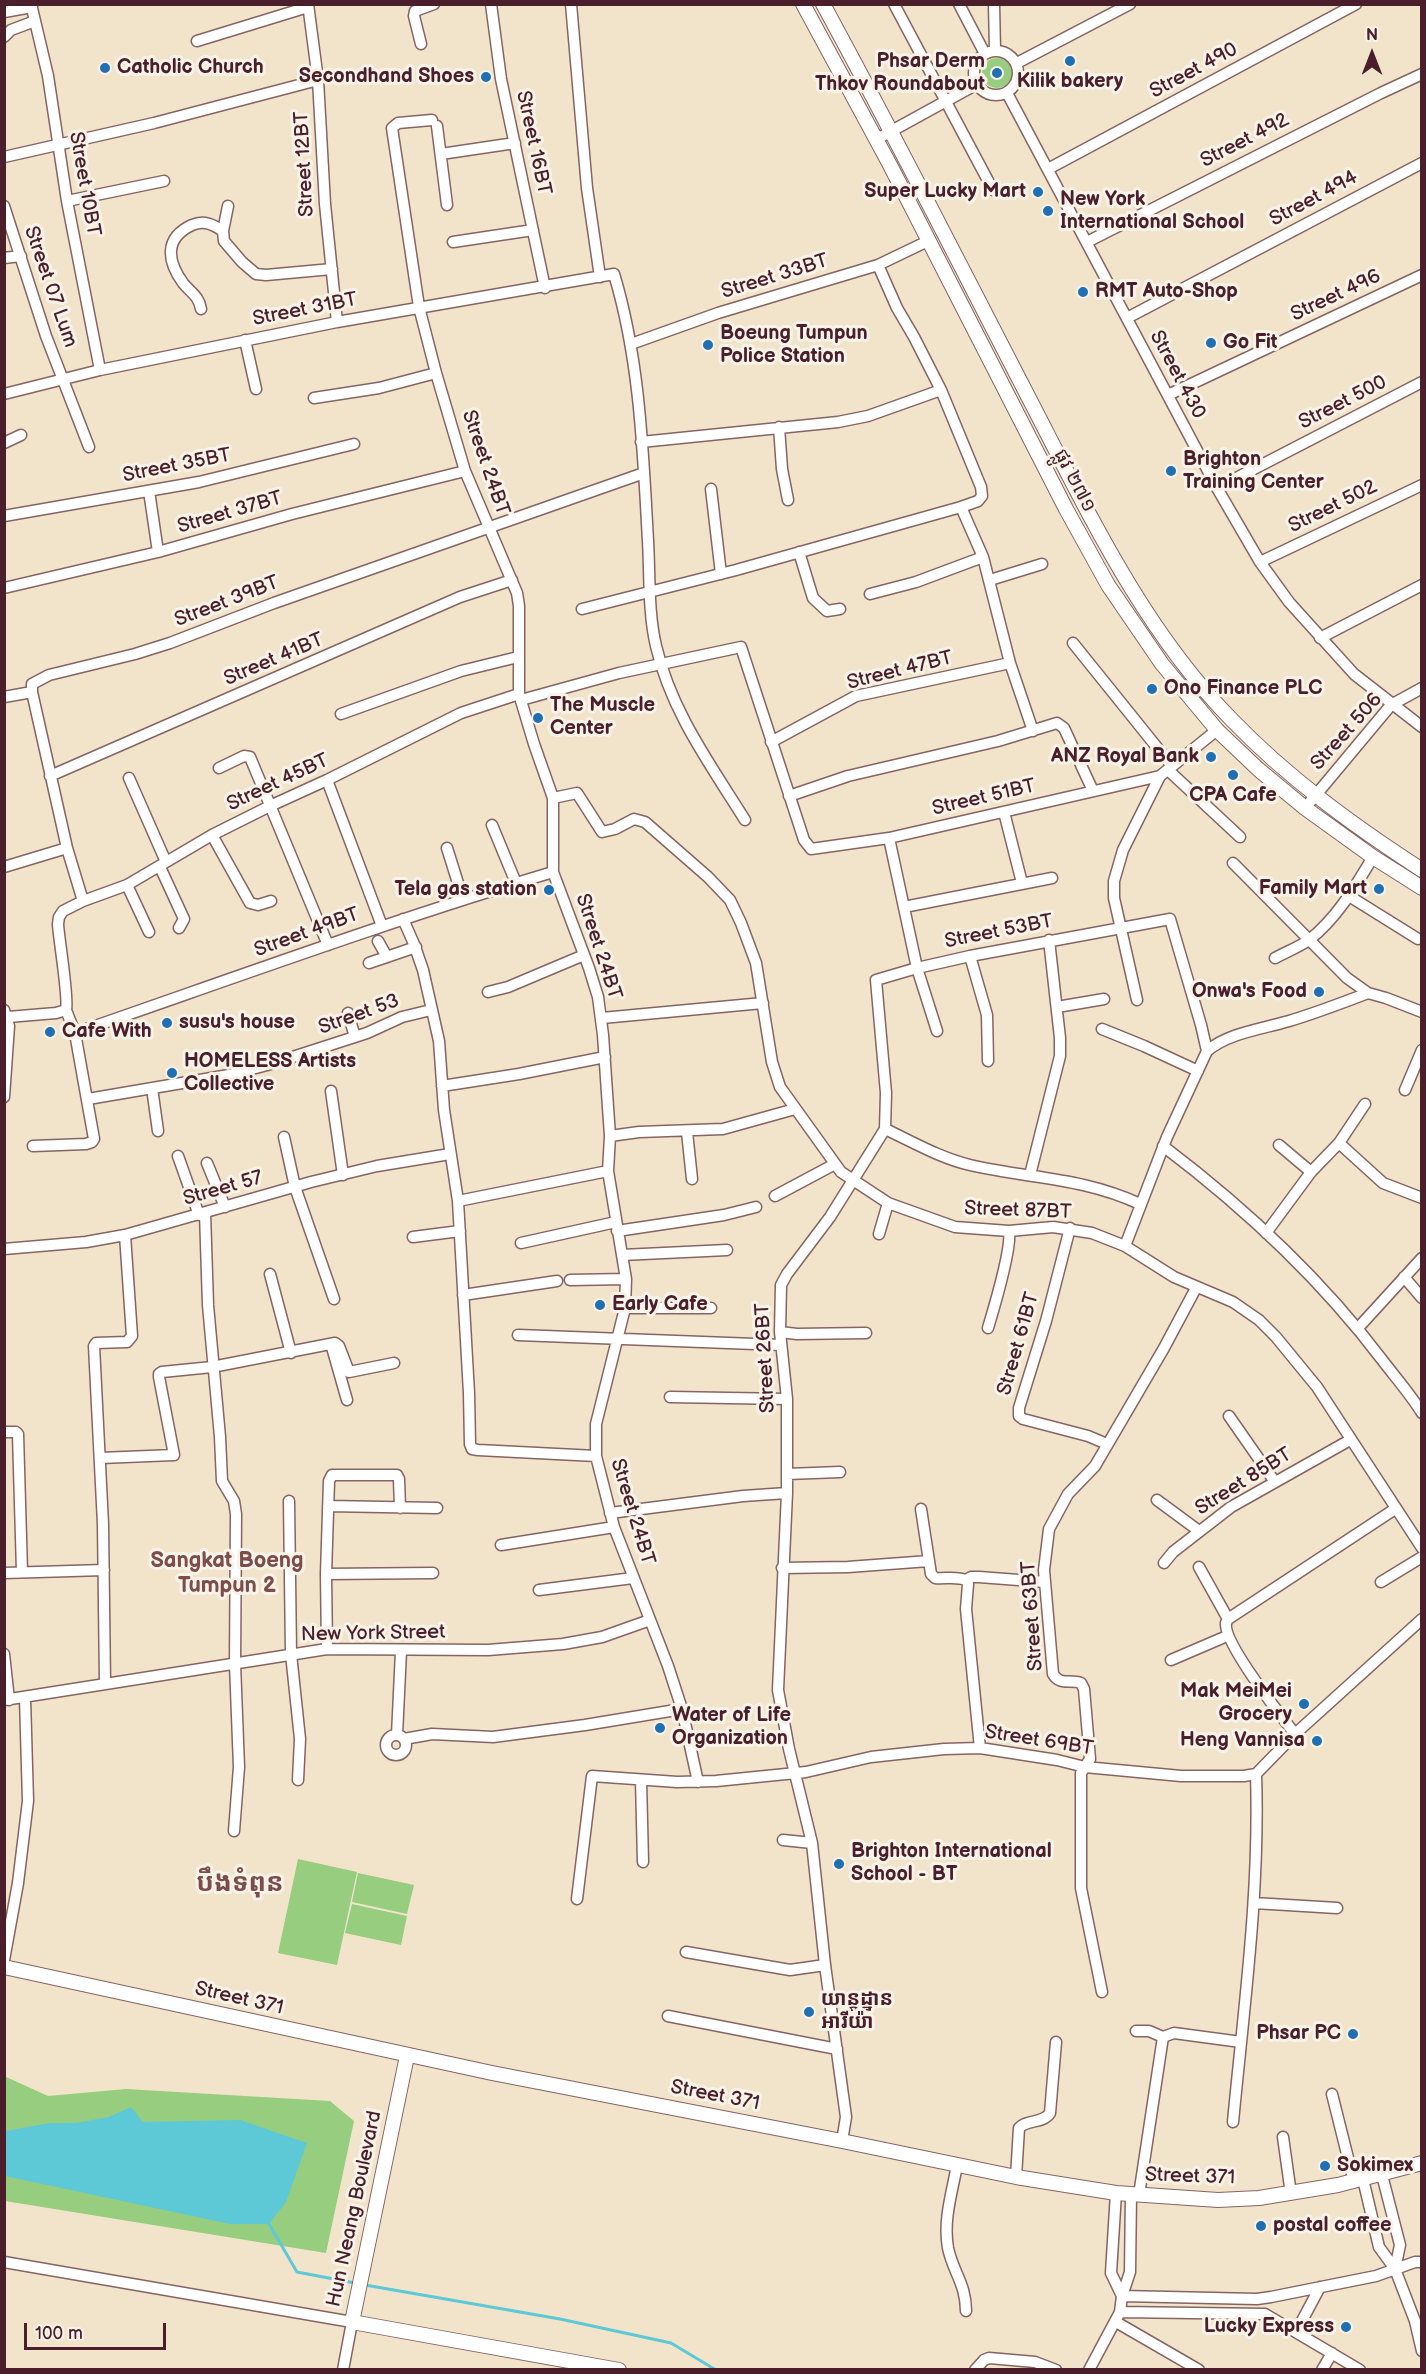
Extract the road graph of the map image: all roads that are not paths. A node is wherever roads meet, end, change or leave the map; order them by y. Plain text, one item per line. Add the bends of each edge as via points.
1 (434, 4) edge
2 (491, 4) edge
3 (571, 4) edge
4 (803, 4) edge
5 (823, 4) edge
6 (894, 4) edge
7 (959, 4) edge
8 (994, 4) edge
9 (1130, 4) edge
10 (1356, 4) edge
11 (32, 6) edge
12 (308, 6) edge
13 (4, 12) edge
14 (35, 21) junction
15 (4, 37) edge
16 (197, 41) dead end
17 (420, 44) dead end
18 (990, 52) junction
19 (1017, 63) junction
20 (1422, 74) edge
21 (318, 80) junction
22 (977, 84) junction
23 (1007, 93) junction
24 (945, 102) junction
25 (892, 131) junction
26 (876, 139) junction
27 (515, 143) junction
28 (60, 145) junction
29 (441, 154) junction
30 (4, 156) edge
31 (1422, 163) edge
32 (1048, 169) junction
33 (164, 181) dead end
34 (993, 190) dead end
35 (68, 201) junction
36 (447, 205) dead end
37 (4, 206) edge
38 (228, 206) dead end
39 (533, 230) junction
40 (223, 231) junction
41 (453, 242) dead end
42 (928, 242) junction
43 (1087, 242) junction
44 (21, 256) junction
45 (4, 258) edge
46 (878, 265) junction
47 (332, 269) junction
48 (1422, 275) edge
49 (600, 277) junction
50 (545, 288) junction
51 (419, 307) junction
52 (201, 309) dead end
53 (1127, 318) junction
54 (338, 322) junction
55 (245, 340) junction
56 (632, 344) junction
57 (100, 370) junction
58 (436, 373) junction
59 (63, 380) junction
60 (1422, 382) edge
61 (256, 389) dead end
62 (941, 390) junction
63 (4, 394) edge
64 (1168, 395) junction
65 (314, 398) dead end
66 (779, 427) junction
67 (21, 435) dead end
68 (641, 442) junction
69 (4, 443) edge
70 (354, 444) dead end
71 (89, 447) dead end
72 (465, 471) junction
73 (644, 473) junction
74 (1422, 485) edge
75 (1217, 488) junction
76 (711, 489) dead end
77 (148, 491) junction
78 (788, 500) dead end
79 (960, 507) junction
80 (4, 516) edge
81 (488, 527) junction
82 (158, 552) junction
83 (799, 552) junction
84 (983, 557) junction
85 (1260, 562) junction
86 (1042, 564) dead end
87 (721, 574) junction
88 (512, 580) junction
89 (990, 580) junction
90 (1422, 585) edge
91 (4, 588) edge
92 (651, 592) junction
93 (870, 594) dead end
94 (582, 609) dead end
95 (840, 609) dead end
96 (1320, 638) junction
97 (1073, 643) dead end
98 (518, 657) junction
99 (1010, 663) junction
100 (661, 665) junction
101 (1422, 688) edge
102 (32, 692) junction
103 (4, 697) edge
104 (520, 697) junction
105 (1391, 705) junction
106 (341, 714) dead end
107 (1422, 727) edge
108 (1217, 730) junction
109 (1034, 731) junction
110 (771, 742) junction
111 (219, 768) dead end
112 (1167, 771) junction
113 (50, 776) junction
114 (129, 778) dead end
115 (327, 780) junction
116 (1093, 791) junction
117 (1316, 795) junction
118 (789, 796) junction
119 (553, 798) junction
120 (270, 806) junction
121 (1305, 808) junction
122 (1004, 812) junction
123 (745, 820) dead end
124 (492, 825) dead end
125 (212, 835) junction
126 (1240, 837) dead end
127 (889, 838) junction
128 (68, 848) junction
129 (447, 848) dead end
130 (1373, 857) junction
131 (1233, 863) dead end
132 (163, 865) junction
133 (4, 867) edge
134 (1422, 870) edge
135 (553, 872) junction
136 (1052, 878) dead end
137 (516, 883) junction
138 (1022, 883) junction
139 (127, 885) junction
140 (1422, 888) edge
141 (1349, 896) junction
142 (463, 898) junction
143 (83, 901) junction
144 (271, 901) dead end
145 (904, 907) junction
146 (403, 919) junction
147 (382, 926) junction
148 (179, 928) dead end
149 (1121, 928) junction
150 (149, 932) dead end
151 (1418, 939) dead end
152 (1049, 940) junction
153 (1309, 940) junction
154 (378, 941) dead end
155 (328, 945) junction
156 (416, 947) junction
157 (584, 955) junction
158 (970, 956) junction
159 (387, 957) junction
160 (1275, 958) dead end
161 (369, 963) dead end
162 (917, 968) junction
163 (488, 992) dead end
164 (1368, 993) junction
165 (1104, 999) dead end
166 (1137, 1000) dead end
167 (763, 1003) junction
168 (1057, 1007) junction
169 (66, 1010) junction
170 (431, 1010) junction
171 (1422, 1012) edge
172 (6, 1013) edge
173 (348, 1013) dead end
174 (602, 1018) junction
175 (1102, 1029) dead end
176 (937, 1031) dead end
177 (75, 1033) junction
178 (355, 1037) junction
179 (1422, 1050) edge
180 (1207, 1051) junction
181 (605, 1057) junction
182 (988, 1061) dead end
183 (1198, 1071) junction
184 (442, 1086) junction
185 (152, 1088) junction
186 (331, 1090) dead end
187 (1406, 1090) dead end
188 (4, 1097) edge
189 (88, 1099) junction
190 (1365, 1104) dead end
191 (795, 1110) junction
192 (885, 1129) junction
193 (158, 1131) dead end
194 (687, 1132) junction
195 (610, 1136) junction
196 (284, 1137) dead end
197 (1339, 1143) junction
198 (1279, 1145) dead end
199 (33, 1146) dead end
200 (1163, 1146) junction
201 (450, 1154) junction
202 (178, 1156) dead end
203 (207, 1163) dead end
204 (835, 1164) junction
205 (608, 1171) junction
206 (1311, 1172) junction
207 (343, 1175) junction
208 (1030, 1175) junction
209 (692, 1179) dead end
210 (853, 1181) junction
211 (295, 1187) junction
212 (775, 1196) dead end
213 (1422, 1198) edge
214 (458, 1201) junction
215 (888, 1203) junction
216 (1140, 1204) junction
217 (225, 1207) junction
218 (756, 1207) dead end
219 (202, 1214) junction
220 (617, 1227) junction
221 (1070, 1228) junction
222 (460, 1231) junction
223 (1009, 1231) junction
224 (1266, 1233) junction
225 (879, 1234) dead end
226 (125, 1235) junction
227 (412, 1237) dead end
228 (522, 1243) dead end
229 (1125, 1246) junction
230 (4, 1249) edge
231 (727, 1250) dead end
232 (622, 1255) junction
233 (1422, 1258) edge
234 (270, 1274) dead end
235 (1404, 1278) junction
236 (626, 1279) junction
237 (570, 1280) dead end
238 (557, 1281) dead end
239 (1196, 1288) junction
240 (463, 1294) junction
241 (334, 1299) dead end
242 (1422, 1299) edge
243 (625, 1308) junction
244 (711, 1308) dead end
245 (988, 1328) dead end
246 (1358, 1328) junction
247 (780, 1332) junction
248 (866, 1333) dead end
249 (518, 1335) dead end
250 (617, 1341) junction
251 (331, 1344) junction
252 (781, 1345) junction
253 (291, 1353) junction
254 (394, 1363) dead end
255 (212, 1367) junction
256 (670, 1397) dead end
257 (347, 1400) dead end
258 (787, 1400) junction
259 (1421, 1410) edge
260 (1229, 1416) dead end
261 (4, 1432) edge
262 (1350, 1440) junction
263 (1107, 1444) junction
264 (596, 1456) junction
265 (100, 1458) junction
266 (840, 1472) dead end
267 (787, 1474) junction
268 (1275, 1482) junction
269 (787, 1492) junction
270 (1157, 1500) dead end
271 (289, 1501) dead end
272 (328, 1506) junction
273 (400, 1508) junction
274 (437, 1508) dead end
275 (921, 1509) dead end
276 (1395, 1509) junction
277 (610, 1513) junction
278 (614, 1527) junction
279 (1200, 1531) junction
280 (501, 1545) dead end
281 (1422, 1548) edge
282 (1422, 1557) edge
283 (929, 1561) junction
284 (1164, 1563) dead end
285 (1199, 1567) dead end
286 (782, 1568) junction
287 (104, 1570) junction
288 (22, 1572) junction
289 (433, 1572) dead end
290 (4, 1573) edge
291 (326, 1574) junction
292 (633, 1578) junction
293 (966, 1580) junction
294 (1045, 1582) junction
295 (1381, 1582) dead end
296 (539, 1590) dead end
297 (1422, 1618) edge
298 (1228, 1619) junction
299 (650, 1620) junction
300 (1227, 1636) junction
301 (327, 1649) junction
302 (401, 1651) junction
303 (4, 1654) edge
304 (291, 1654) junction
305 (1171, 1660) dead end
306 (235, 1664) junction
307 (105, 1684) junction
308 (25, 1698) junction
309 (7, 1700) edge
310 (682, 1709) junction
311 (1295, 1734) junction
312 (980, 1748) junction
313 (1085, 1767) junction
314 (796, 1773) junction
315 (1256, 1774) junction
316 (298, 1780) dead end
317 (641, 1780) junction
318 (698, 1782) junction
319 (234, 1831) dead end
320 (783, 1840) dead end
321 (812, 1843) junction
322 (644, 1862) dead end
323 (578, 1899) dead end
324 (1254, 1903) junction
325 (1337, 1908) dead end
326 (686, 1952) dead end
327 (4, 1960) edge
328 (825, 1965) junction
329 (4, 1967) edge
330 (1102, 1992) dead end
331 (668, 2016) dead end
332 (1136, 2031) dead end
333 (1163, 2037) junction
334 (1056, 2042) dead end
335 (1241, 2042) junction
336 (837, 2049) junction
337 (406, 2056) junction
338 (1332, 2094) dead end
339 (1233, 2122) dead end
340 (1283, 2137) dead end
341 (842, 2141) junction
342 (1422, 2163) edge
343 (957, 2165) junction
344 (1382, 2175) junction
345 (1016, 2177) junction
346 (1358, 2181) junction
347 (1116, 2193) junction
348 (1290, 2194) junction
349 (1135, 2195) junction
350 (4, 2262) edge
351 (1422, 2262) edge
352 (1395, 2269) junction
353 (1320, 2287) junction
354 (1122, 2295) junction
355 (966, 2311) dead end
356 (1118, 2317) junction
357 (1418, 2321) edge
358 (352, 2322) junction
359 (1296, 2332) junction
360 (1422, 2351) edge
361 (1332, 2353) junction
362 (343, 2370) edge
363 (620, 2370) edge
364 (975, 2370) edge
365 (1056, 2370) edge
366 (1089, 2370) edge
367 (1199, 2370) edge
368 (1322, 2370) edge
369 (1360, 2370) edge

1 - 17 street via 415,11
2 - 27 street, Street 16BT
3 - 49 street via 587,188
4 - 26 main road, ផ្លូវ ២៧១
5 - 25 main road, ផ្លូវ ២៧១
6 - 24 street
7 - 18 street
8 - 18 street
9 - 19 street
10 - 32 street, Street 490
11 - 13 street
11 - 14 street, Street 10BT
12 - 16 street
12 - 21 street, Street 12BT
14 - 15 street via 11,30
14 - 28 street, Street 10BT
18 - 19 street via 1008,53
18 - 22 street via 975,68
19 - 23 street via 1018,80
20 - 43 street, Street 492
21 - 28 street
21 - 47 street, Street 12BT
22 - 23 street via 987,93
22 - 24 street
23 - 32 street, Street 430
24 - 25 street
24 - 34 street
25 - 26 street
25 - 117 main road, ផ្លូវ ២៧១ via 1123,576 1175,653 1231,720
26 - 42 main road, ផ្លូវ ២៧១
27 - 29 street
27 - 39 street, Street 16BT
28 - 30 street
28 - 35 street, Street 10BT
29 - 36 street
29 - 51 street, Street 24BT via 434,123 398,123 392,128
31 - 53 street, Street 494
32 - 43 street, Street 430
33 - 35 street
35 - 57 street, Street 10BT
37 - 44 street, Street 07 Lum
38 - 40 street
39 - 41 street
39 - 50 street, Street 16BT
40 - 47 street via 224,241 256,274
40 - 52 street via 206,222 196,223 173,238 170,246 175,270 184,285 196,294
42 - 46 street, Street 33BT
42 - 108 main road, ផ្លូវ ២៧១ via 1108,585 1162,664
43 - 53 street, Street 430
44 - 45 street
44 - 59 street, Street 07 Lum
46 - 56 street, Street 33BT via 718,313
46 - 62 street
47 - 54 street, Street 12BT
48 - 64 street, Street 496
49 - 50 street, Street 31BT
49 - 56 street, Street 31BT via 614,274
50 - 51 street, Street 31BT
51 - 54 street, Street 31BT
51 - 58 street, Street 24BT
53 - 64 street, Street 430
54 - 55 street, Street 31BT
55 - 57 street, Street 31BT
55 - 61 street
56 - 68 street
57 - 59 street, Street 31BT
58 - 65 street via 380,388
58 - 72 street, Street 24BT
59 - 63 street, Street 31BT
59 - 71 street, Street 07 Lum
60 - 75 street, Street 500
62 - 66 street via 868,416
62 - 79 street via 981,487 978,501
64 - 75 street, Street 430
66 - 68 street
66 - 78 street
67 - 69 street
68 - 73 street
70 - 77 street, Street 35BT
72 - 81 street, Street 24BT
72 - 82 street, Street 37BT
73 - 81 street, Street 39BT
73 - 92 street
74 - 85 street, Street 502
75 - 85 street, Street 430
76 - 87 street
77 - 80 street, Street 35BT
77 - 82 street
79 - 83 street
79 - 84 street
81 - 88 street, Street 24BT
81 - 102 street, Street 39BT via 135,654 36,680
82 - 91 street, Street 37BT
83 - 87 street
83 - 95 street via 813,598 827,611
84 - 89 street
84 - 93 street
85 - 96 street, Street 430
86 - 89 street
87 - 92 street
88 - 98 street, Street 24BT via 519,606
88 - 113 street, Street 41BT via 460,597
89 - 99 street
90 - 96 street
92 - 94 street
92 - 100 street
96 - 105 street, Street 430
97 - 112 street
98 - 104 street, Street 24BT
98 - 106 street via 461,671
99 - 109 street
99 - 110 street, Street 47BT via 856,696
100 - 104 street, Street 45BT
100 - 110 street, Street 45BT via 741,647
100 - 123 street via 692,737
101 - 105 street, Street 506
102 - 103 street
102 - 113 street
104 - 115 street, Street 45BT via 461,713
104 - 119 street, Street 24BT
105 - 107 street, Street 430
105 - 117 street, Street 506
108 - 112 street
108 - 121 main road, ផ្លូវ ២៧១
109 - 116 street via 1060,724
109 - 118 street via 848,776
110 - 118 street
111 - 120 street via 249,756
112 - 116 street, Street 51BT
112 - 126 street
112 - 149 street via 1123,850 1114,880
113 - 128 street
114 - 132 street
115 - 120 street, Street 45BT
115 - 147 street
116 - 122 street, Street 51BT
117 - 121 street, Street 506
117 - 134 main road, ផ្លូវ ២៧១
118 - 127 street, Street 51BT via 808,847
119 - 135 street, Street 24BT
119 - 167 street, Street 87BT via 578,793 602,832 634,819 645,822 708,877 730,900 741,923 756,963
120 - 125 street, Street 45BT
120 - 155 street
121 - 130 main road, ផ្លូវ ២៧១
122 - 127 street, Street 51BT
122 - 138 street
124 - 137 street
125 - 132 street, Street 45BT
125 - 144 street via 250,903
127 - 145 street
128 - 133 street
128 - 143 street
129 - 142 street
130 - 140 main road, ផ្លូវ ២៧១
130 - 141 street
131 - 153 street
132 - 139 street, Street 45BT
132 - 148 street via 184,919
135 - 137 street, Street 49BT
135 - 157 street, Street 24BT
136 - 138 street
137 - 142 street, Street 49BT
138 - 145 street
139 - 143 street, Street 45BT
139 - 150 street
141 - 151 street
141 - 153 street
142 - 146 street, Street 49BT
143 - 169 street, Street 45BT via 63,911 59,918
145 - 162 street
146 - 147 street, Street 49BT
146 - 156 street
147 - 155 street, Street 49BT
149 - 152 street, Street 53BT
149 - 166 street
149 - 180 street, Street 53BT via 1170,919
152 - 158 street, Street 53BT
152 - 168 street
153 - 160 street
153 - 164 street
154 - 159 street
155 - 177 street, Street 49BT
156 - 159 street
156 - 170 street
157 - 163 street
157 - 174 street, Street 24BT
158 - 162 street, Street 53BT
158 - 182 street via 987,1015
159 - 161 street
162 - 176 street
162 - 192 street, Street 53BT via 876,980 886,1093
164 - 171 street
164 - 180 street via 1235,1036
165 - 168 street
167 - 174 street
167 - 191 street, Street 87BT via 772,1062 780,1087
168 - 208 street via 1060,1056
169 - 172 street
169 - 177 street
170 - 178 street, Street 53 via 402,1017
170 - 184 street via 440,1041
172 - 188 street
173 - 178 street
174 - 181 street, Street 24BT
175 - 183 street
177 - 189 street
178 - 185 street, Street 53 via 240,1072
179 - 187 street
180 - 183 street
181 - 184 street
181 - 195 street, Street 24BT
183 - 200 street
184 - 201 street
185 - 189 street, Street 53
185 - 193 street
186 - 207 street
189 - 199 street via 92,1142
190 - 197 street
191 - 194 street via 723,1129
191 - 204 street, Street 87BT
192 - 208 street via 969,1165
192 - 210 street, Street 26BT
194 - 195 street
194 - 209 street
195 - 205 street, Street 24BT
196 - 211 street
197 - 206 street
197 - 213 street via 1383,1183
198 - 206 street
200 - 216 street
200 - 224 street via 1218,1188
201 - 207 street, Street 57
201 - 214 street
202 - 219 street
203 - 217 street
204 - 210 street, Street 87BT
204 - 212 street
205 - 214 street
205 - 220 street, Street 24BT
206 - 224 street
207 - 211 street, Street 57
208 - 216 street via 1092,1185
210 - 215 street, Street 87BT
210 - 247 street, Street 26BT via 781,1285
211 - 217 street, Street 57
211 - 241 street
214 - 222 street
215 - 223 street, Street 87BT via 955,1227
215 - 225 street
216 - 229 street
217 - 219 street, Street 57
218 - 220 street via 724,1215
219 - 226 street, Street 57
219 - 255 street
220 - 228 street
220 - 232 street, Street 24BT
221 - 223 street, Street 87BT
221 - 229 street, Street 87BT
221 - 263 street, Street 61BT via 1018,1408 1019,1416
222 - 227 street
222 - 240 street
223 - 245 street via 1007,1256
224 - 246 street
226 - 230 street, Street 57
226 - 265 street via 132,1336 127,1342 94,1346
229 - 239 street, Street 87BT
231 - 232 street
232 - 236 street, Street 24BT
233 - 235 street
234 - 253 street
235 - 242 street
235 - 246 street
236 - 237 street
236 - 243 street, Street 24BT
238 - 240 street
239 - 262 street, Street 87BT via 1233,1302 1259,1320 1317,1387
239 - 263 street, Street 63BT
240 - 264 street via 472,1449
243 - 244 street
243 - 250 street, Street 24BT
246 - 259 street
247 - 248 street
247 - 252 street, Street 26BT
249 - 250 street
250 - 252 street
250 - 264 street, Street 24BT via 596,1424
251 - 253 street
251 - 254 street via 339,1346 349,1372
251 - 257 street
252 - 258 street, Street 26BT
253 - 255 street
255 - 265 street via 159,1374 174,1455
255 - 306 street via 222,1482 235,1507
256 - 258 street
258 - 267 street, Street 26BT
260 - 268 street
261 - 288 street via 18,1434
262 - 268 street, Street 85BT
262 - 276 street, Street 87BT
263 - 294 street, Street 63BT via 1095,1467 1056,1512 1049,1529
264 - 277 street, Street 24BT
265 - 287 street
266 - 267 street
267 - 269 street, Street 26BT
268 - 279 street, Street 85BT via 1231,1507
269 - 277 street
269 - 286 street, Street 26BT
270 - 279 street
271 - 304 street
272 - 273 street
272 - 273 street via 332,1476 393,1474 399,1479
272 - 291 street
273 - 274 street
275 - 283 street
276 - 281 street, Street 87BT
276 - 298 street
277 - 278 street, Street 24BT
278 - 280 street
278 - 292 street, Street 24BT
279 - 284 street, Street 85BT
282 - 295 street
283 - 286 street
283 - 293 street via 935,1578
285 - 298 street
286 - 314 street, Street 26BT via 778,1682
287 - 288 street
287 - 307 street
288 - 290 street
289 - 291 street
291 - 301 street
292 - 296 street
292 - 299 street, Street 24BT
293 - 294 street via 979,1577
293 - 312 street
294 - 313 street, Street 63BT via 1053,1674 1057,1680 1081,1683 1084,1689 1090,1758
297 - 311 street
298 - 300 street
299 - 302 street, New York Street via 602,1637 562,1644
299 - 310 street, Street 24BT
300 - 305 street
300 - 311 street
301 - 302 street, New York Street
301 - 304 street, New York Street
302 - 310 street via 400,1737 493,1737
303 - 309 street
304 - 306 street, New York Street
304 - 316 street via 300,1739
306 - 307 street, New York Street
306 - 319 street via 239,1767
307 - 308 street, New York Street
308 - 309 street, New York Street
308 - 327 street via 28,1801
310 - 318 street, Street 24BT
311 - 315 street
312 - 313 street, Street 69BT
312 - 314 street, Street 69BT via 871,1757
313 - 315 street, Street 69BT via 1181,1776
313 - 330 street, Street 63BT via 1081,1773 1081,1888
314 - 318 street, Street 69BT
314 - 321 street, Street 26BT
315 - 324 street
317 - 318 street, Street 69BT
317 - 322 street
317 - 323 street, Street 69BT via 592,1776
320 - 321 street
321 - 328 street, Street 26BT
324 - 325 street
324 - 335 street
326 - 328 street via 790,1970
328 - 336 street, Street 26BT
329 - 337 main road, Street 371
331 - 336 street
332 - 333 street
333 - 335 street via 1174,2033
333 - 349 street
334 - 345 street via 1050,2113 1045,2119 1019,2128
335 - 339 street
336 - 341 street, Street 26BT via 846,2117
337 - 341 main road, Street 371
337 - 358 main road, Hun Neang Boulevard
338 - 346 street
340 - 348 street
341 - 343 main road, Street 371
342 - 344 main road, Street 371
343 - 345 main road, Street 371
343 - 355 street via 945,2227 949,2251 965,2291
344 - 346 main road, Street 371
344 - 352 street via 1400,2245
345 - 347 main road, Street 371
346 - 348 main road, Street 371
346 - 352 street via 1378,2247
347 - 349 main road, Street 371
347 - 354 street via 1111,2273
348 - 349 main road, Street 371 via 1218,2200
349 - 354 street via 1130,2272
350 - 358 street
351 - 352 street
352 - 353 street
352 - 357 street
353 - 354 street via 1257,2299
353 - 359 street
354 - 356 street
356 - 359 street via 1265,2314
356 - 366 street
356 - 367 street
357 - 360 street
358 - 362 street, Hun Neang Boulevard
358 - 363 main road
359 - 361 street
361 - 368 street
361 - 369 street
364 - 365 street via 989,2358 1035,2362

